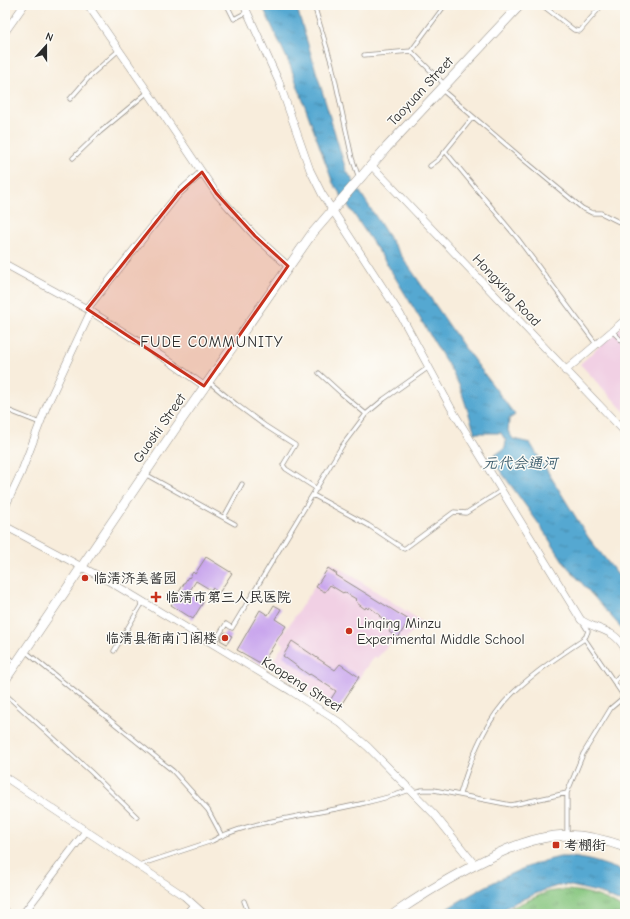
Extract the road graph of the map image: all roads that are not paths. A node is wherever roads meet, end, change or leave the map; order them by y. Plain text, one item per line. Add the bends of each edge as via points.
1 (24, 5) edge
2 (88, 5) edge
3 (227, 5) edge
4 (314, 5) edge
5 (445, 5) edge
6 (520, 5) edge
7 (542, 5) edge
8 (602, 5) edge
9 (246, 9) edge
10 (5, 32) edge
11 (119, 50) junction
12 (411, 51) junction
13 (364, 55) dead end
14 (443, 87) junction
15 (148, 92) junction
16 (70, 99) dead end
17 (473, 117) junction
18 (445, 151) junction
19 (73, 158) dead end
20 (371, 165) junction
21 (430, 166) dead end
22 (202, 172) junction
23 (360, 179) junction
24 (343, 198) joint
25 (332, 210) junction
26 (625, 225) edge
27 (5, 264) edge
28 (288, 266) junction
29 (89, 310) junction
30 (625, 320) edge
31 (612, 331) junction
32 (596, 344) junction
33 (625, 344) edge
34 (429, 367) junction
35 (565, 371) junction
36 (319, 372) dead end
37 (206, 384) junction
38 (5, 409) edge
39 (366, 414) junction
40 (40, 423) junction
41 (625, 432) edge
42 (144, 474) junction
43 (242, 484) dead end
44 (317, 489) junction
45 (502, 490) junction
46 (313, 495) junction
47 (5, 507) edge
48 (224, 517) junction
49 (235, 524) dead end
50 (5, 526) edge
51 (81, 566) junction
52 (144, 602) junction
53 (581, 620) junction
54 (584, 638) junction
55 (213, 644) junction
56 (625, 649) edge
57 (24, 650) junction
58 (114, 651) dead end
59 (5, 654) edge
60 (16, 664) junction
61 (625, 673) edge
62 (5, 680) edge
63 (614, 682) junction
64 (5, 694) edge
65 (625, 698) edge
66 (5, 777) edge
67 (411, 791) junction
68 (567, 793) junction
69 (460, 794) junction
70 (137, 817) dead end
71 (86, 831) junction
72 (567, 835) junction
73 (222, 836) junction
74 (625, 847) edge
75 (475, 865) junction
76 (138, 866) junction
77 (244, 901) dead end
78 (194, 905) junction
79 (22, 914) edge
80 (186, 914) edge
81 (204, 914) edge
82 (249, 914) edge
83 (394, 914) edge

1 - 10 street
2 - 11 street
3 - 9 lane via 234,19
4 - 23 lane via 332,65 352,158
5 - 12 lane
6 - 14 street, Taoyuan Street
7 - 8 lane via 574,30 580,31
9 - 25 street via 279,82 310,170
11 - 15 street
11 - 16 lane via 91,75
12 - 13 lane
12 - 14 lane
14 - 17 lane
14 - 20 street, Taoyuan Street
15 - 19 lane
15 - 22 street
17 - 18 lane
17 - 26 lane via 582,208 592,213 602,213
18 - 21 lane
18 - 32 lane via 518,239
20 - 23 street, Taoyuan Street
20 - 35 street, Hongxing Road
22 - 28 street via 216,193 255,236
22 - 29 street via 179,193
23 - 24 street, Taoyuan Street
24 - 25 street, Guoshi Street
25 - 28 street, Guoshi Street
25 - 34 street via 400,314
27 - 29 street
28 - 37 street, Guoshi Street
29 - 37 street
29 - 40 street
30 - 31 street
31 - 32 street
31 - 33 lane
32 - 35 street
34 - 39 lane
34 - 45 street
35 - 41 street, Hongxing Road
36 - 39 lane
37 - 42 street, Guoshi Street
37 - 44 lane via 294,445 283,465 286,470
38 - 40 lane
39 - 44 lane via 342,446
40 - 47 street
42 - 48 lane
42 - 51 street, Guoshi Street
43 - 48 lane
44 - 46 lane
45 - 46 lane via 466,512 454,512 404,549 368,525
45 - 53 street
46 - 55 lane via 232,628 226,624
48 - 49 lane
50 - 51 street, Kaopeng Street
51 - 52 street, Kaopeng Street
51 - 57 street, Guoshi Street
52 - 55 street, Kaopeng Street
52 - 58 lane
53 - 54 lane via 588,631
53 - 56 street via 605,630 620,640
54 - 63 lane
54 - 69 lane via 541,669 503,704 481,737 470,761
55 - 67 street, Kaopeng Street via 339,722 368,747
57 - 60 street, Guoshi Street
57 - 73 lane via 173,771 208,810
59 - 60 lane
60 - 62 street, Guoshi Street
61 - 63 lane
63 - 65 lane
64 - 70 lane
65 - 68 lane via 605,716 583,754
66 - 71 street
67 - 69 lane via 434,790
67 - 73 lane via 260,824
67 - 75 street, Kaopeng Street via 434,814
68 - 69 lane via 510,805
68 - 72 lane
71 - 76 street
71 - 79 street
72 - 74 street
72 - 75 street via 538,839 510,848
73 - 76 lane
75 - 83 street
76 - 78 street
77 - 82 lane
78 - 80 street
78 - 81 street

